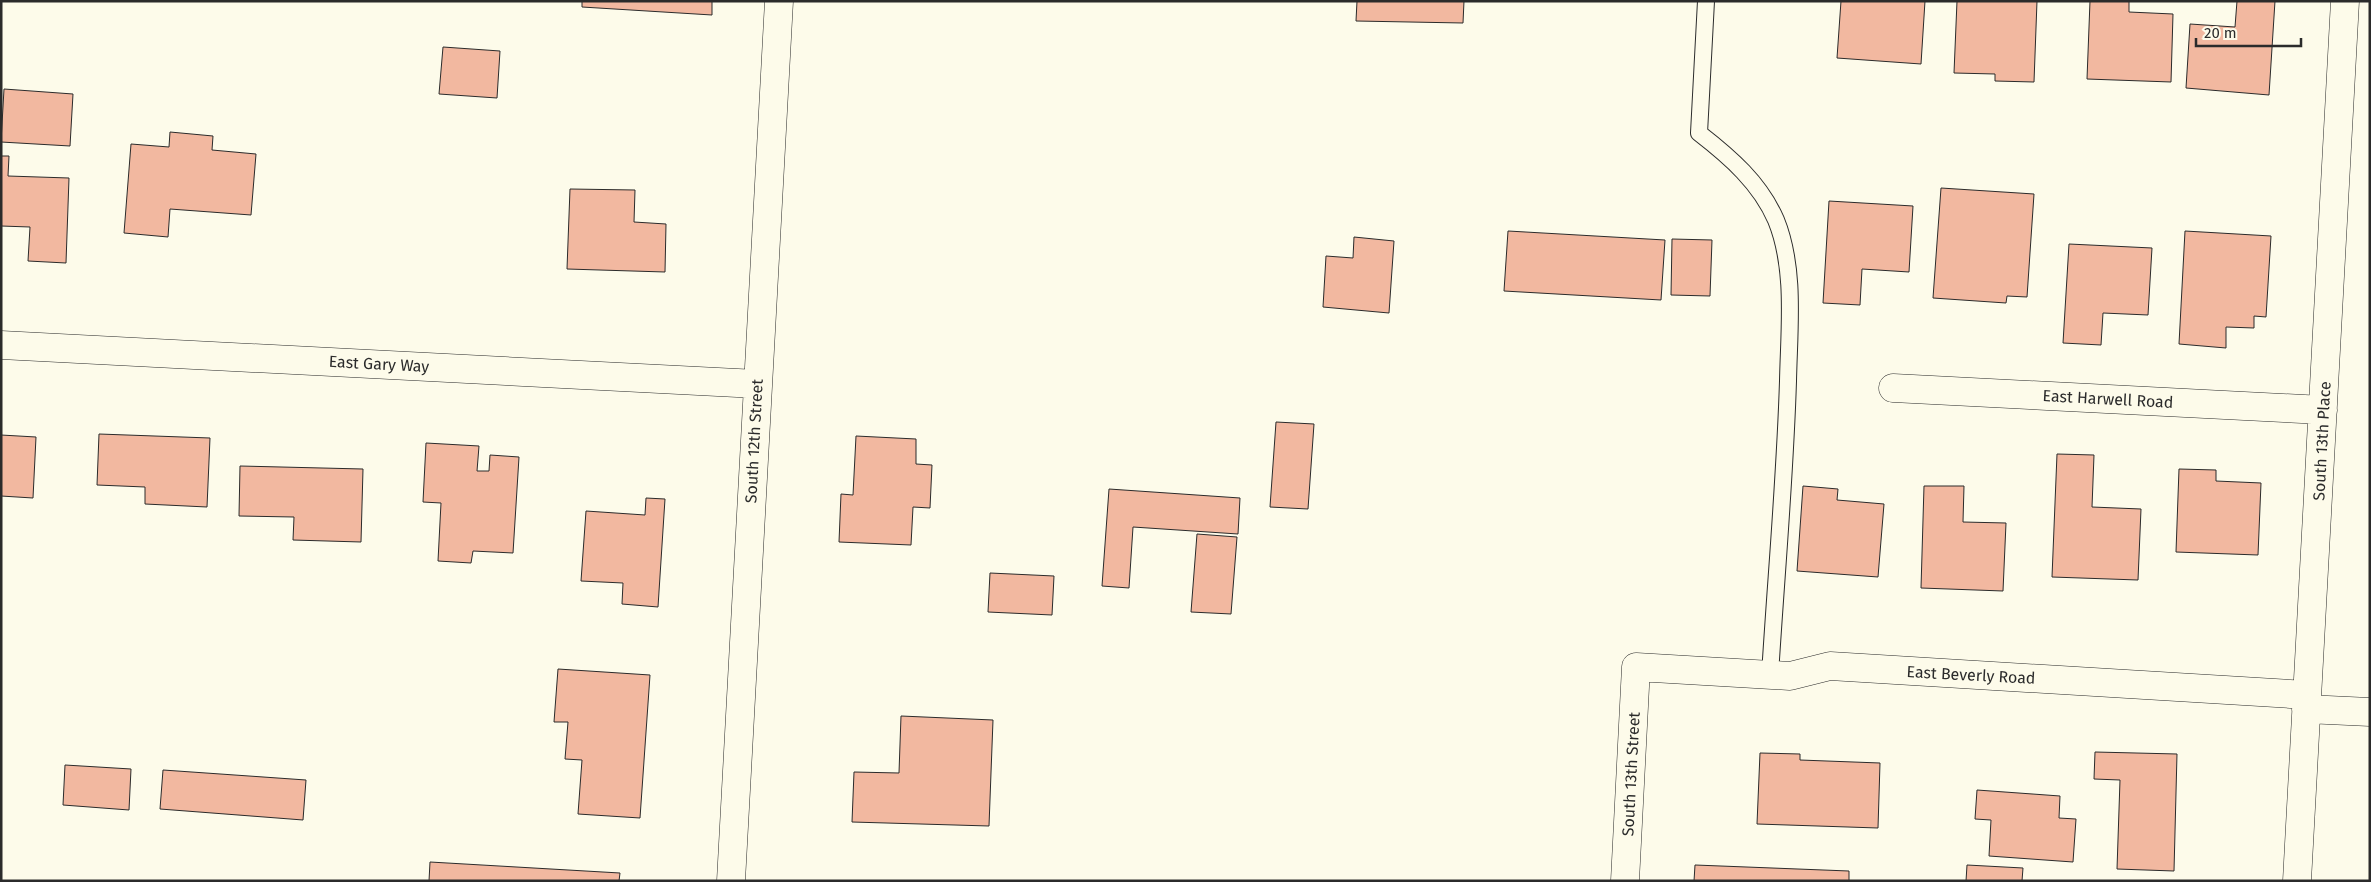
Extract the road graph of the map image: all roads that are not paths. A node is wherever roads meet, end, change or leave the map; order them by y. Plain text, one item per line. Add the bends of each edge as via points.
1 (779, 1) edge
2 (1706, 1) edge
3 (2345, 1) edge
4 (1, 345) edge
5 (757, 384) junction
6 (1893, 388) dead end
7 (2324, 410) junction
8 (1636, 666) joint
9 (1770, 675) junction
10 (2307, 702) junction
11 (2370, 712) edge
12 (731, 881) edge
13 (1625, 881) edge
14 (2297, 881) edge

1 - 5 street, South 12th Street
2 - 9 lane via 1699,133 1748,176 1775,219 1787,258 1790,317 1786,418
3 - 7 street, South 13th Place
4 - 5 street, East Gary Way
5 - 12 street, South 12th Street
6 - 7 street, East Harwell Road
7 - 10 street, South 13th Place
8 - 9 street, East Beverly Road
8 - 13 street, South 13th Street
9 - 10 street, East Beverly Road via 1790,676 1830,666
10 - 11 street, East Beverly Road
10 - 14 street, South 13th Place

